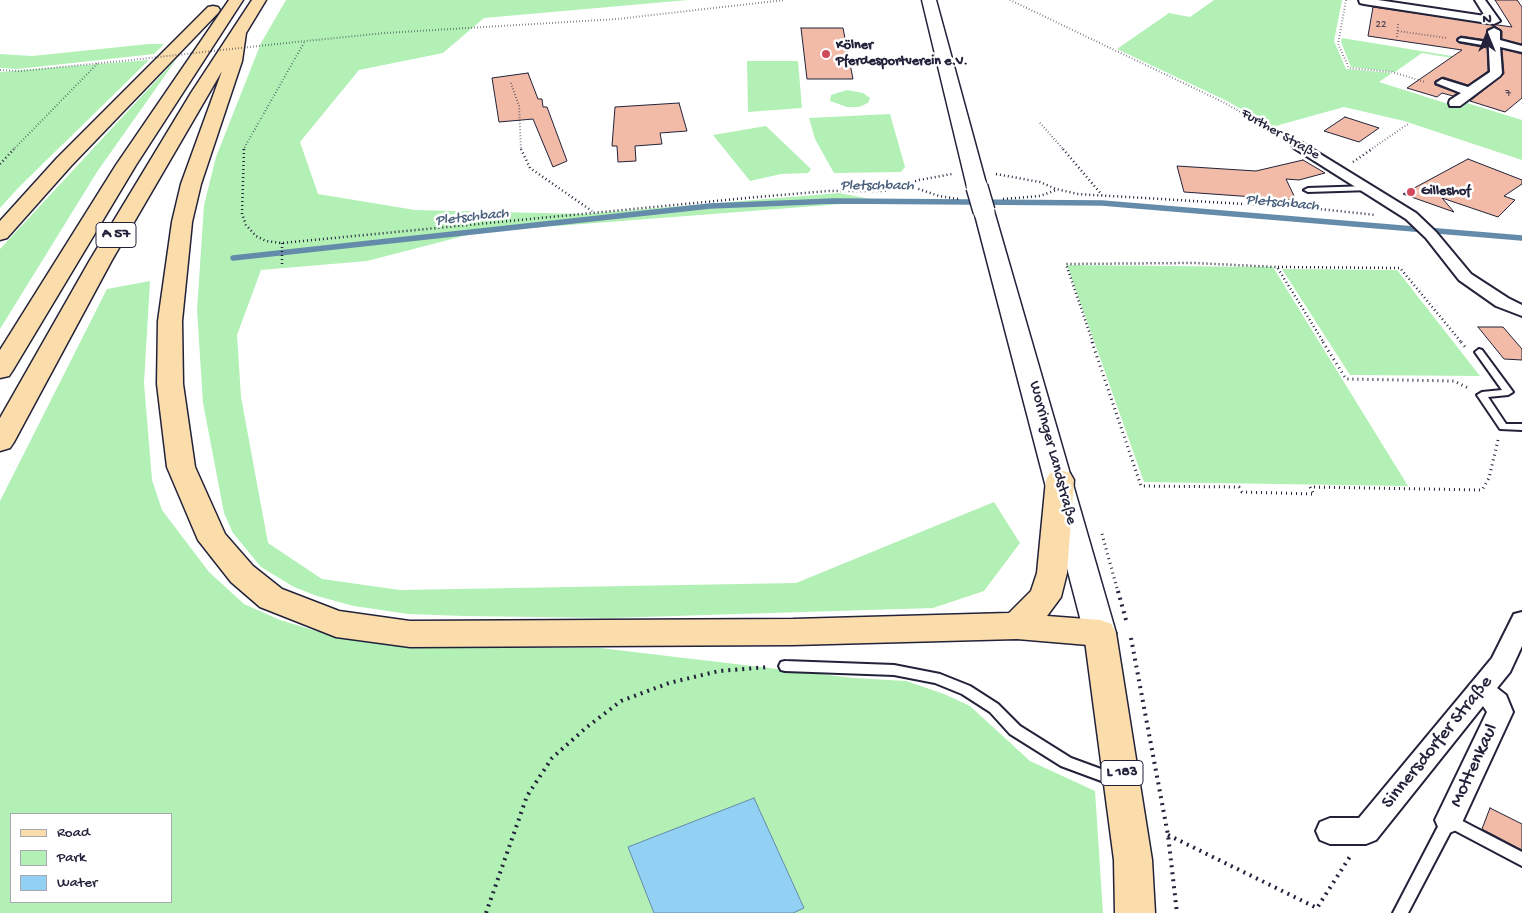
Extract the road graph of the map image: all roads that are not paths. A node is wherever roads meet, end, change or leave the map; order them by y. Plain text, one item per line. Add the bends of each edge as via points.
1 (223, 0) edge
2 (236, 0) edge
3 (259, 0) edge
4 (929, 0) edge
5 (1480, 0) edge
6 (1364, 1) dead end
7 (1494, 21) junction
8 (238, 32) junction
9 (1461, 40) road end
10 (1494, 44) junction
11 (1522, 48) edge
12 (1442, 84) road end
13 (1470, 92) junction
14 (1455, 103) dead end
15 (1299, 146) road end
16 (1368, 188) junction
17 (1308, 190) dead end
18 (0, 234) edge
19 (1522, 311) edge
20 (1479, 352) road end
21 (0, 370) edge
22 (1522, 427) edge
23 (0, 442) edge
24 (1060, 480) junction
25 (1522, 621) edge
26 (1017, 626) junction
27 (1100, 633) junction
28 (785, 666) road end
29 (1481, 690) junction
30 (1123, 782) junction
31 (1449, 820) junction
32 (1330, 831) dead end
33 (1522, 859) edge
34 (1135, 913) edge
35 (1400, 913) edge

1 - 18 main road via 64,162
2 - 21 main road, A 57 via 126,165
3 - 8 main road, A 57
4 - 24 main road, Worringer Landstraße / L 183, bridge via 971,186 993,205
5 - 7 street
6 - 7 street
7 - 10 street
8 - 23 main road, A 57 via 106,252
8 - 26 main road via 234,61 191,184 182,222 170,321 170,384 181,467 213,540 242,574 272,598 336,624 410,634 793,632
9 - 10 lane
10 - 11 street
10 - 13 street via 1496,73
12 - 13 street
13 - 14 street
15 - 16 street, Further Straße
16 - 17 lane
16 - 19 street, Further Straße via 1421,224 1465,278
20 - 22 lane via 1508,392 1482,395 1503,427
24 - 26 main road via 1052,573 1045,597
24 - 27 main road, Worringer Landstraße / L 183
25 - 29 street, Sinnersdorfer Straße via 1501,665
26 - 27 main road
27 - 30 main road, Worringer Landstraße / L 183
28 - 30 lane via 894,670 936,678 966,690 994,708 1015,730 1066,762
29 - 31 street, Mottenkaul via 1497,703 1500,712
29 - 32 street, Sinnersdorfer Straße via 1366,831
30 - 34 main road, Worringer Landstraße / L 183 via 1133,860
31 - 33 lane, Mottenkaul
31 - 35 lane, Mottenkaul

